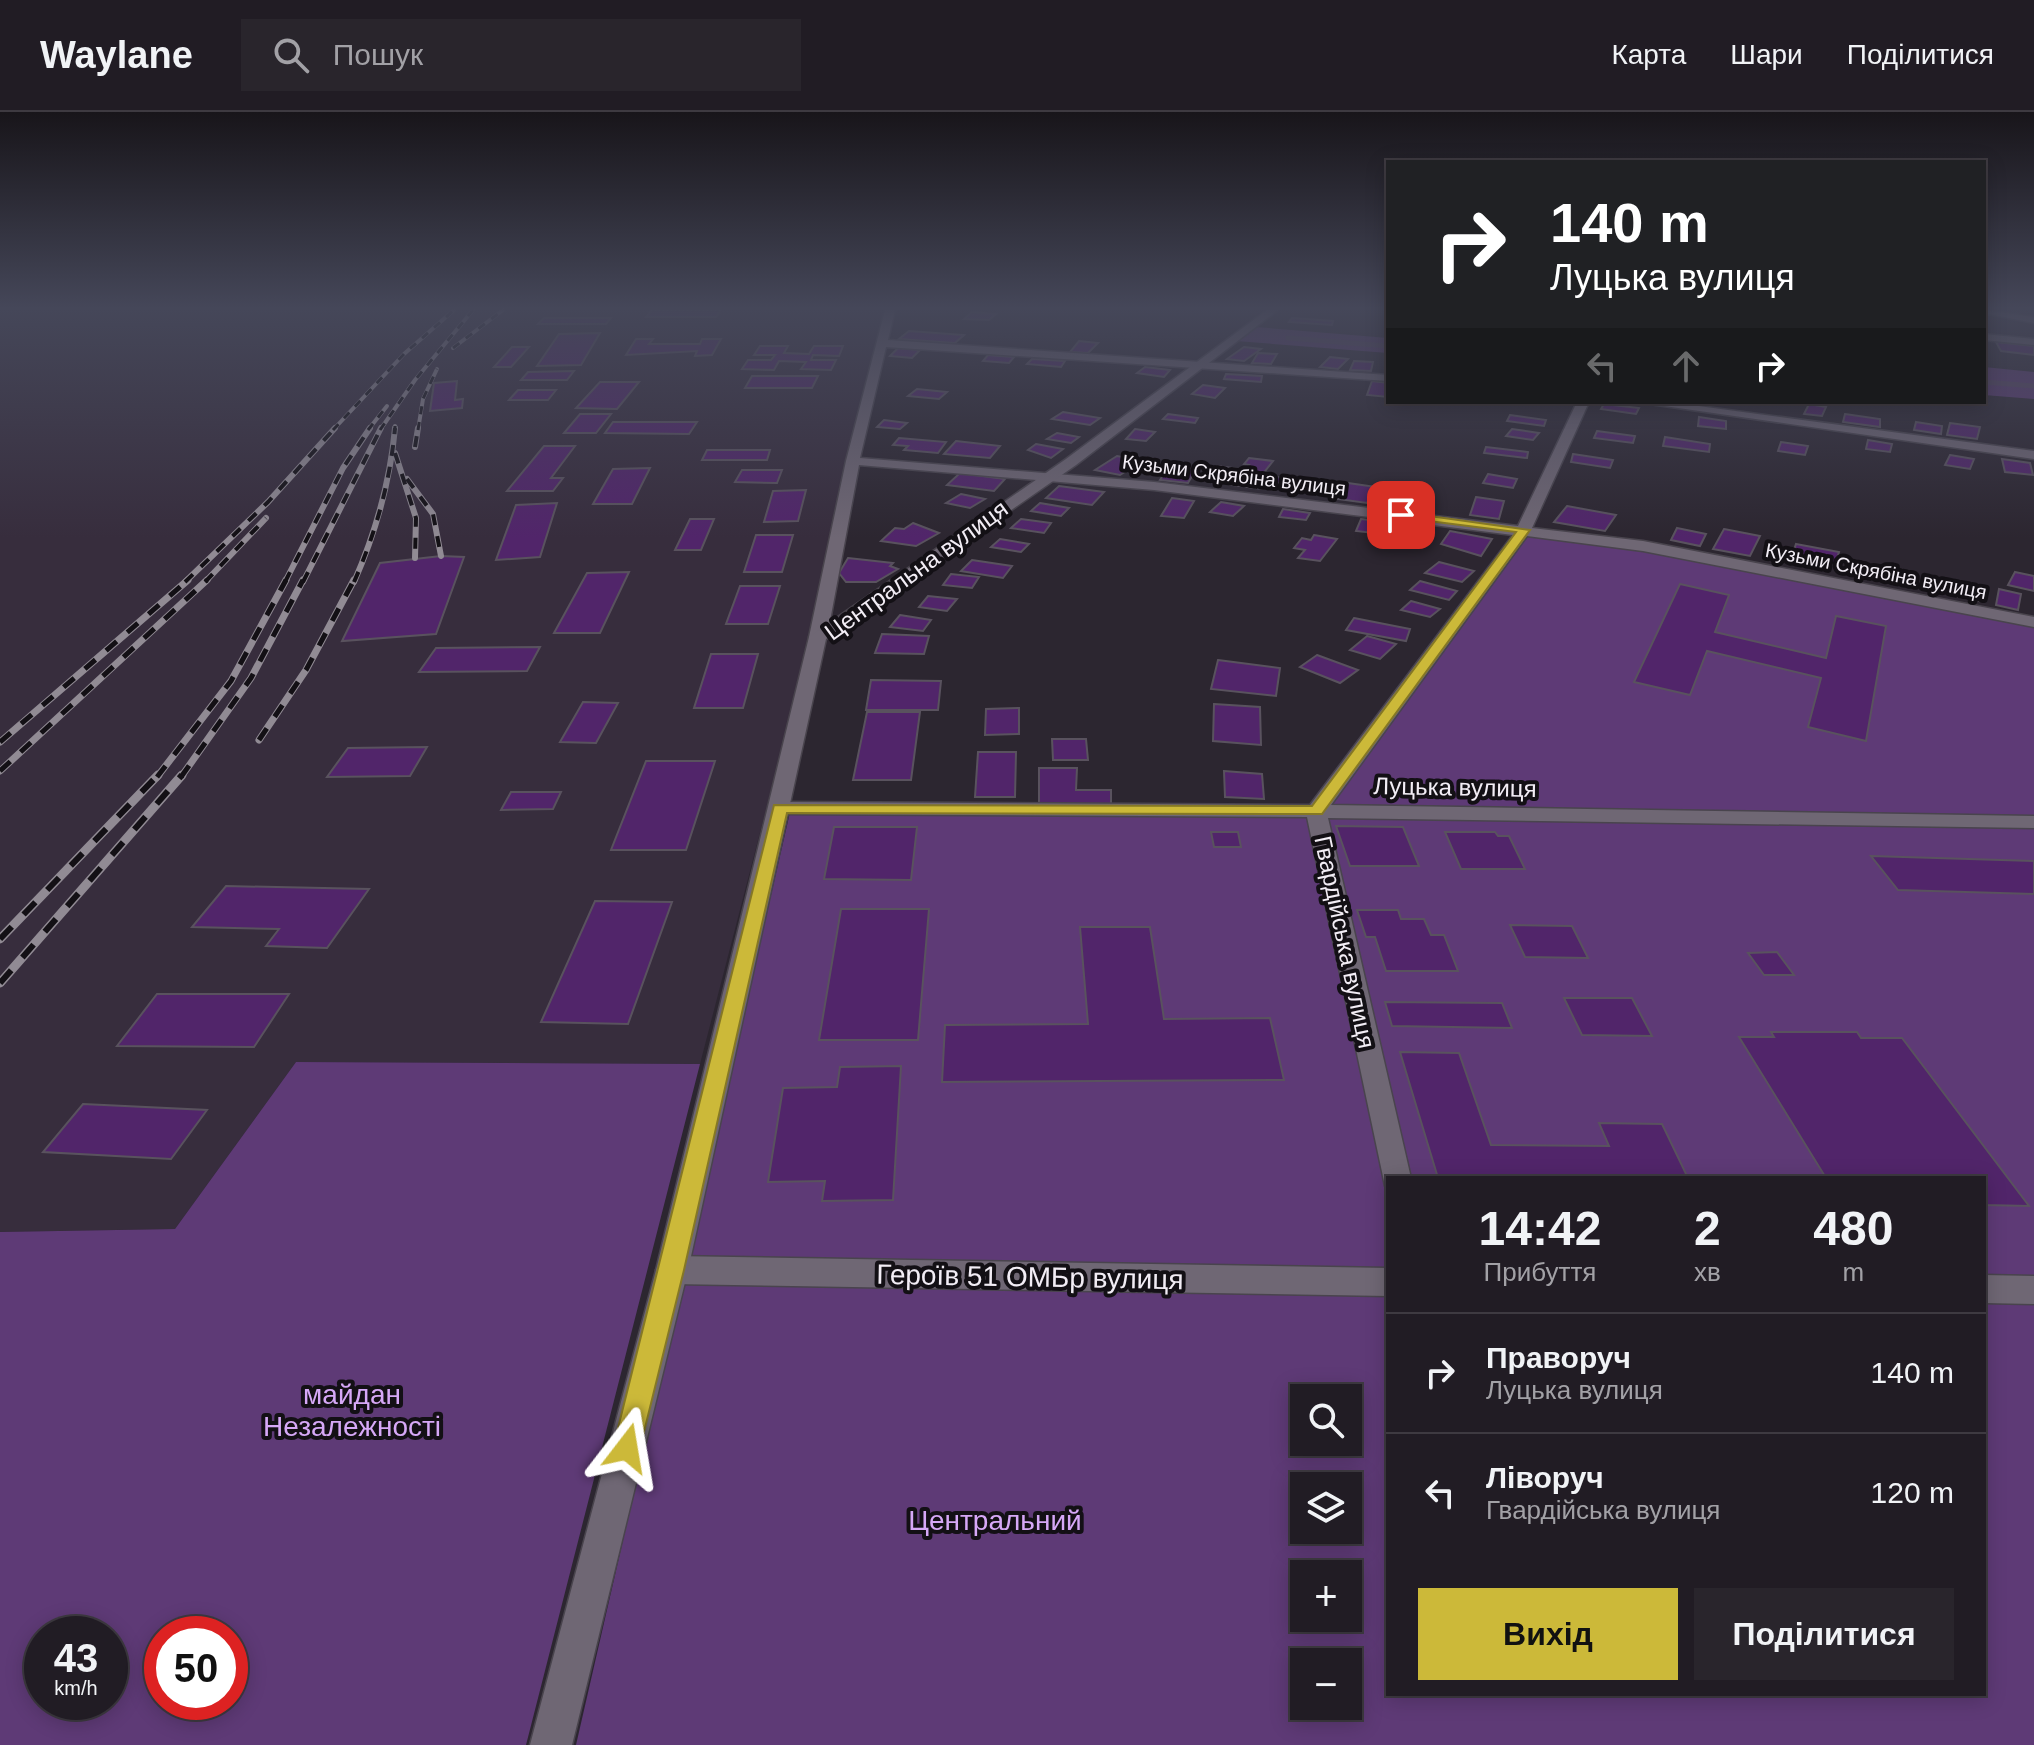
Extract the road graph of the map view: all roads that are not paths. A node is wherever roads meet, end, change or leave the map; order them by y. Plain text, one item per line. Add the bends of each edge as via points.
1 (871, 386) edge
2 (1168, 386) edge
3 (1582, 404) edge
4 (1657, 404) edge
5 (2034, 455) edge
6 (853, 461) junction
7 (1050, 476) junction
8 (1524, 530) junction
9 (2034, 622) edge
10 (818, 637) junction
11 (780, 808) junction
12 (1316, 811) junction
13 (2034, 822) edge
14 (1396, 1176) edge
15 (672, 1270) junction
16 (1386, 1282) edge
17 (1986, 1289) edge
18 (2034, 1290) edge
19 (551, 1745) edge

1 - 6 street
2 - 7 street, Центральна вулиця
3 - 8 street, Гвардійська вулиця
4 - 5 street
6 - 7 street, Кузьми Скрябіна вулиця
6 - 10 street
7 - 8 street, Кузьми Скрябіна вулиця
7 - 10 street, Центральна вулиця
8 - 9 street, Кузьми Скрябіна вулиця via 1643,546
8 - 12 street, Гвардійська вулиця
10 - 11 street, Центральна вулиця
11 - 12 street, Луцька вулиця
11 - 15 street, Центральна вулиця
12 - 13 street, Луцька вулиця
12 - 14 street, Гвардійська вулиця
15 - 16 street, Героїв 51 ОМБр вулиця
15 - 19 street, Центральна вулиця
17 - 18 street

